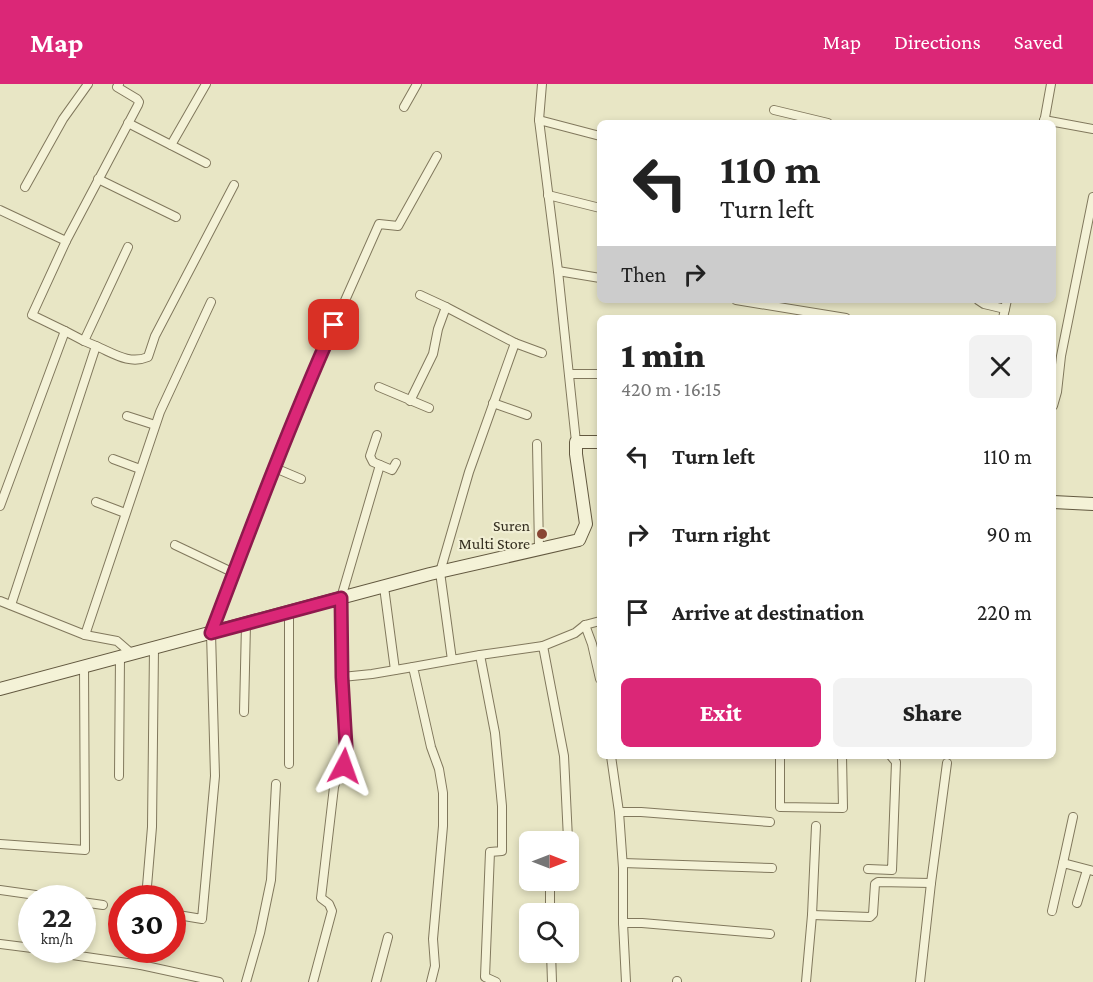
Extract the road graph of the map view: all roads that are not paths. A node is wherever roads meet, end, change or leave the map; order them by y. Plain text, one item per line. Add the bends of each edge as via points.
1 (88, 84) edge
2 (206, 84) edge
3 (417, 84) edge
4 (542, 84) edge
5 (1051, 84) edge
6 (115, 85) edge
7 (404, 107) dead end
8 (774, 110) dead end
9 (539, 120) junction
10 (816, 120) edge
11 (1044, 120) edge
12 (128, 123) junction
13 (1056, 123) edge
14 (1093, 129) edge
15 (597, 135) edge
16 (171, 145) junction
17 (437, 156) dead end
18 (206, 163) dead end
19 (98, 179) junction
20 (234, 185) dead end
21 (25, 186) dead end
22 (548, 195) junction
23 (1093, 197) edge
24 (597, 207) edge
25 (1, 213) edge
26 (176, 217) dead end
27 (66, 242) junction
28 (128, 247) dead end
29 (558, 271) junction
30 (597, 278) edge
31 (420, 295) dead end
32 (211, 302) dead end
33 (754, 303) edge
34 (982, 303) edge
35 (446, 307) junction
36 (1005, 309) edge
37 (828, 315) edge
38 (65, 331) junction
39 (84, 341) junction
40 (515, 343) junction
41 (96, 346) junction
42 (542, 353) dead end
43 (569, 374) junction
44 (597, 374) edge
45 (379, 387) dead end
46 (1056, 396) edge
47 (410, 400) junction
48 (493, 403) junction
49 (429, 408) dead end
50 (527, 415) dead end
51 (127, 416) dead end
52 (155, 425) junction
53 (377, 435) dead end
54 (576, 442) junction
55 (597, 442) edge
56 (537, 444) dead end
57 (113, 459) dead end
58 (396, 463) dead end
59 (380, 465) junction
60 (274, 468) junction
61 (140, 469) junction
62 (301, 479) dead end
63 (96, 502) dead end
64 (1056, 502) edge
65 (1093, 504) edge
66 (0, 506) edge
67 (125, 513) junction
68 (175, 545) dead end
69 (539, 549) junction
70 (440, 572) junction
71 (234, 573) junction
72 (384, 587) junction
73 (341, 598) junction
74 (0, 601) edge
75 (11, 606) junction
76 (289, 612) junction
77 (597, 622) edge
78 (246, 624) junction
79 (585, 625) junction
80 (211, 633) junction
81 (85, 635) junction
82 (543, 646) junction
83 (154, 648) junction
84 (126, 655) junction
85 (480, 655) junction
86 (452, 660) junction
87 (597, 666) edge
88 (84, 667) junction
89 (412, 667) junction
90 (395, 670) junction
91 (342, 677) junction
92 (0, 689) edge
93 (244, 712) dead end
94 (611, 759) edge
95 (780, 759) edge
96 (842, 759) edge
97 (894, 759) edge
98 (946, 763) dead end
99 (289, 764) dead end
100 (119, 776) dead end
101 (276, 784) dead end
102 (619, 812) junction
103 (1073, 817) dead end
104 (770, 822) dead end
105 (816, 826) dead end
106 (568, 831) edge
107 (1, 842) edge
108 (623, 863) junction
109 (1063, 863) junction
110 (772, 868) dead end
111 (868, 869) dead end
112 (1090, 870) edge
113 (931, 883) junction
114 (147, 885) edge
115 (0, 890) edge
116 (18, 893) edge
117 (1077, 903) dead end
118 (96, 904) edge
119 (102, 905) dead end
120 (1052, 911) dead end
121 (812, 915) junction
122 (186, 916) edge
123 (623, 923) junction
124 (770, 933) dead end
125 (388, 937) dead end
126 (0, 944) edge
127 (18, 946) edge
128 (96, 958) edge
129 (551, 963) edge
130 (141, 965) joint
131 (219, 982) edge
132 (246, 982) edge
133 (313, 982) edge
134 (376, 982) edge
135 (431, 982) edge
136 (496, 982) edge
137 (552, 982) edge
138 (626, 982) edge
139 (806, 982) edge
140 (920, 982) edge

1 - 21 street
2 - 16 street
3 - 7 street
4 - 9 street
5 - 11 street
6 - 12 street via 139,102
8 - 10 street
9 - 15 street
9 - 22 street
12 - 16 street
12 - 19 street
13 - 14 street
16 - 18 street
17 - 60 street via 398,226 379,224
19 - 26 street
19 - 27 street
20 - 41 street via 155,336 148,357 130,360
22 - 24 street
22 - 29 street
23 - 46 street
25 - 27 street
27 - 38 street via 32,315
28 - 39 street
29 - 30 street
29 - 43 street
31 - 35 street
32 - 52 street
33 - 37 street
34 - 36 street
35 - 40 street
35 - 47 street via 433,354
38 - 39 street
38 - 66 street
39 - 41 street
40 - 42 street
40 - 48 street
41 - 75 street
43 - 44 street
43 - 54 street
45 - 47 street
47 - 49 street
48 - 50 street
48 - 70 street
51 - 52 street
52 - 61 street
53 - 59 street via 370,456
54 - 55 street
54 - 69 street via 586,524 579,540
56 - 69 street
57 - 61 street
58 - 59 street via 392,470
59 - 73 street
60 - 62 street
60 - 71 street
61 - 67 street
63 - 67 street
64 - 65 street
67 - 81 street
68 - 71 street
69 - 70 street
70 - 72 street
70 - 86 street
71 - 80 street
72 - 73 street
72 - 90 street
73 - 76 street
73 - 91 street
74 - 75 street
75 - 81 street
76 - 78 street
76 - 99 street
77 - 79 street
78 - 80 street
78 - 93 street
79 - 82 street
79 - 87 street
80 - 83 street
80 - 122 street via 215,776 202,919
81 - 84 street via 117,641
82 - 85 street
82 - 106 street via 564,756
83 - 84 street
83 - 114 street via 152,827
84 - 88 street
84 - 100 street
85 - 86 street
85 - 136 street via 495,733 502,806 502,851 490,852 486,965 486,977
86 - 89 street
88 - 92 street
88 - 107 street via 85,850
89 - 90 street
89 - 135 street via 443,793
90 - 91 street
91 - 133 street via 346,756 334,787 321,898 332,911
94 - 102 street
95 - 96 street via 780,807 843,808
97 - 111 street via 892,870
98 - 113 street
101 - 132 street via 271,880
102 - 104 street
102 - 108 street
103 - 109 street
105 - 121 street
108 - 110 street
108 - 123 street
109 - 112 street
109 - 120 street
112 - 117 street
113 - 121 street via 878,882 870,917
113 - 140 street
115 - 116 street
118 - 119 street
121 - 139 street
123 - 124 street
123 - 138 street
125 - 134 street
126 - 127 street
128 - 130 street
129 - 137 street
130 - 131 street

